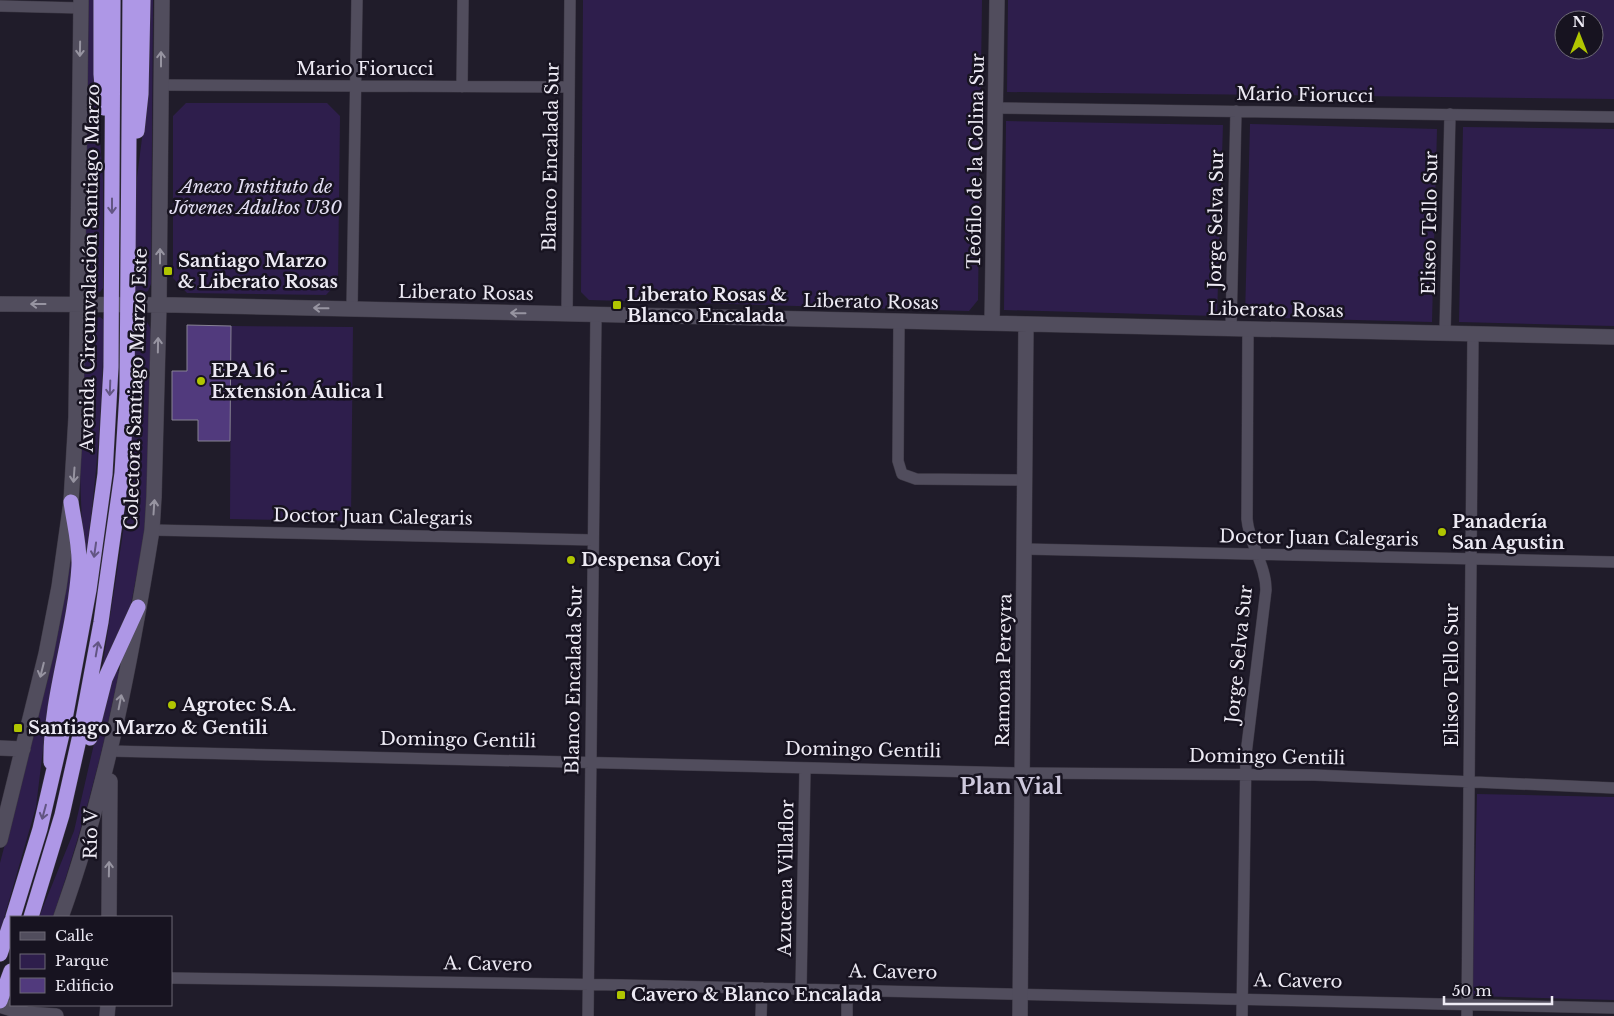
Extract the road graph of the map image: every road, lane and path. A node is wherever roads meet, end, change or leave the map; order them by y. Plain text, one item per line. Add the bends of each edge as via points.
1 (102, 0) edge
2 (113, 0) edge
3 (130, 0) edge
4 (143, 0) edge
5 (162, 0) edge
6 (357, 0) edge
7 (463, 0) edge
8 (570, 0) edge
9 (996, 0) edge
10 (81, 4) edge
11 (0, 6) edge
12 (161, 85) junction
13 (355, 86) junction
14 (462, 87) junction
15 (569, 88) junction
16 (995, 108) junction
17 (1236, 111) junction
18 (1450, 114) junction
19 (1614, 116) edge
20 (112, 177) junction
21 (128, 187) junction
22 (0, 304) edge
23 (76, 304) junction
24 (111, 304) junction
25 (127, 304) junction
26 (159, 305) junction
27 (352, 309) junction
28 (567, 314) junction
29 (596, 314) junction
30 (899, 321) junction
31 (992, 323) junction
32 (1026, 324) junction
33 (1231, 328) junction
34 (1248, 328) junction
35 (1445, 333) junction
36 (1473, 334) junction
37 (1614, 336) edge
38 (1025, 480) junction
39 (71, 502) junction
40 (152, 530) junction
41 (593, 540) junction
42 (1024, 549) junction
43 (1257, 554) junction
44 (1471, 559) junction
45 (1614, 562) edge
46 (138, 608) junction
47 (0, 748) edge
48 (23, 748) junction
49 (110, 751) junction
50 (591, 762) junction
51 (805, 768) junction
52 (1022, 773) junction
53 (1246, 775) junction
54 (1469, 782) junction
55 (51, 787) junction
56 (1614, 788) edge
57 (0, 840) edge
58 (13, 916) edge
59 (32, 916) edge
60 (32, 916) edge
61 (61, 916) edge
62 (108, 916) edge
63 (10, 925) edge
64 (0, 954) edge
65 (10, 974) edge
66 (172, 978) edge
67 (588, 984) junction
68 (762, 988) junction
69 (801, 989) junction
70 (848, 990) junction
71 (1020, 994) junction
72 (1242, 999) junction
73 (0, 1003) edge
74 (1467, 1004) junction
75 (10, 1006) edge
76 (1614, 1008) edge
77 (27, 1011) edge
78 (56, 1016) edge
79 (588, 1016) edge
80 (761, 1016) edge
81 (847, 1016) edge
82 (1020, 1016) edge
83 (1242, 1016) edge
84 (1467, 1016) edge

1 - 20 highway via 101,80
2 - 20 highway, Avenida Circunvalación Santiago Marzo
3 - 21 highway, Avenida Circunvalación Santiago Marzo
4 - 21 highway via 142,94
12 -> 5 street, Colectora Santiago Marzo Este
6 - 13 street
7 - 14 street
8 - 15 street, Blanco Encalada Sur
9 - 16 street, Teófilo de la Colina Sur
10 - 11 street
10 -> 23 street
12 - 13 street, Mario Fiorucci
26 -> 12 street, Colectora Santiago Marzo Este
13 - 14 street, Mario Fiorucci
13 - 27 street
14 - 15 street, Mario Fiorucci
15 - 28 street, Blanco Encalada Sur
16 - 17 street, Mario Fiorucci
16 - 31 street, Teófilo de la Colina Sur
17 - 18 street, Mario Fiorucci
17 - 33 street, Jorge Selva Sur
18 - 19 street, Mario Fiorucci
18 - 35 street, Eliseo Tello Sur
20 -> 24 highway, Avenida Circunvalación Santiago Marzo
21 - 25 highway, Avenida Circunvalación Santiago Marzo
23 -> 22 street, Liberato Rosas
23 - 24 street, Liberato Rosas
23 -> 39 street via 76,417
24 - 25 street, Liberato Rosas
24 -> 55 highway, Avenida Circunvalación Santiago Marzo via 109,417 101,504 80,646
25 - 26 street, Liberato Rosas
59 -> 25 highway, Avenida Circunvalación Santiago Marzo via 68,792 101,622 124,455
27 -> 26 street, Liberato Rosas
40 -> 26 street, Colectora Santiago Marzo Este
28 -> 27 street, Liberato Rosas
28 - 29 street, Liberato Rosas
29 - 30 street, Liberato Rosas
29 - 41 street, Blanco Encalada Sur
30 - 31 street, Liberato Rosas
30 - 38 street via 898,461 902,474 916,479
31 - 32 street, Liberato Rosas
32 - 33 street, Liberato Rosas
32 - 38 street, Ramona Pereyra
33 - 34 street, Liberato Rosas
34 - 35 street, Liberato Rosas
34 - 43 street, Jorge Selva Sur via 1247,519
35 - 36 street, Liberato Rosas
36 - 37 street, Liberato Rosas
36 - 44 street, Eliseo Tello Sur
38 - 42 street, Ramona Pereyra
39 -> 48 street via 55,610
39 - 55 highway via 78,572 52,726
40 - 41 street, Doctor Juan Calegaris
40 - 46 street, Colectora Santiago Marzo Este
41 - 50 street, Blanco Encalada Sur
42 - 43 street, Doctor Juan Calegaris
42 - 52 street, Ramona Pereyra
43 - 44 street, Doctor Juan Calegaris
43 - 53 street, Jorge Selva Sur via 1266,590
44 - 45 street, Doctor Juan Calegaris
44 - 54 street, Eliseo Tello Sur
49 -> 46 street, Colectora Santiago Marzo Este
46 - 60 highway via 100,695 72,818
47 - 48 street
48 - 57 street
49 - 50 street, Domingo Gentili
49 - 61 street, Colectora Santiago Marzo Este via 97,810
62 -> 49 street, Río V
50 - 51 street, Domingo Gentili
50 - 67 street, Blanco Encalada Sur
51 - 52 street, Domingo Gentili
51 - 69 street, Azucena Villaflor
52 - 53 street, Domingo Gentili
52 - 71 street, Ramona Pereyra
53 - 54 street, Domingo Gentili
53 - 72 street, Jorge Selva Sur
54 - 56 street, Domingo Gentili
54 - 74 street, Eliseo Tello Sur
55 -> 58 highway, Avenida Circunvalación Santiago Marzo
63 - 64 highway
65 - 73 highway
66 - 67 street, A. Cavero
67 - 68 street, A. Cavero
67 - 79 street, Blanco Encalada Sur
68 - 69 street, A. Cavero
68 - 80 street
69 - 70 street, A. Cavero
70 - 71 street, A. Cavero
70 - 81 street
71 - 72 street, A. Cavero
71 - 82 street, Ramona Pereyra
72 - 74 street, A. Cavero
72 - 83 street, Jorge Selva Sur
74 - 76 street, A. Cavero
74 - 84 street, Eliseo Tello Sur
75 - 77 street
77 - 78 street

